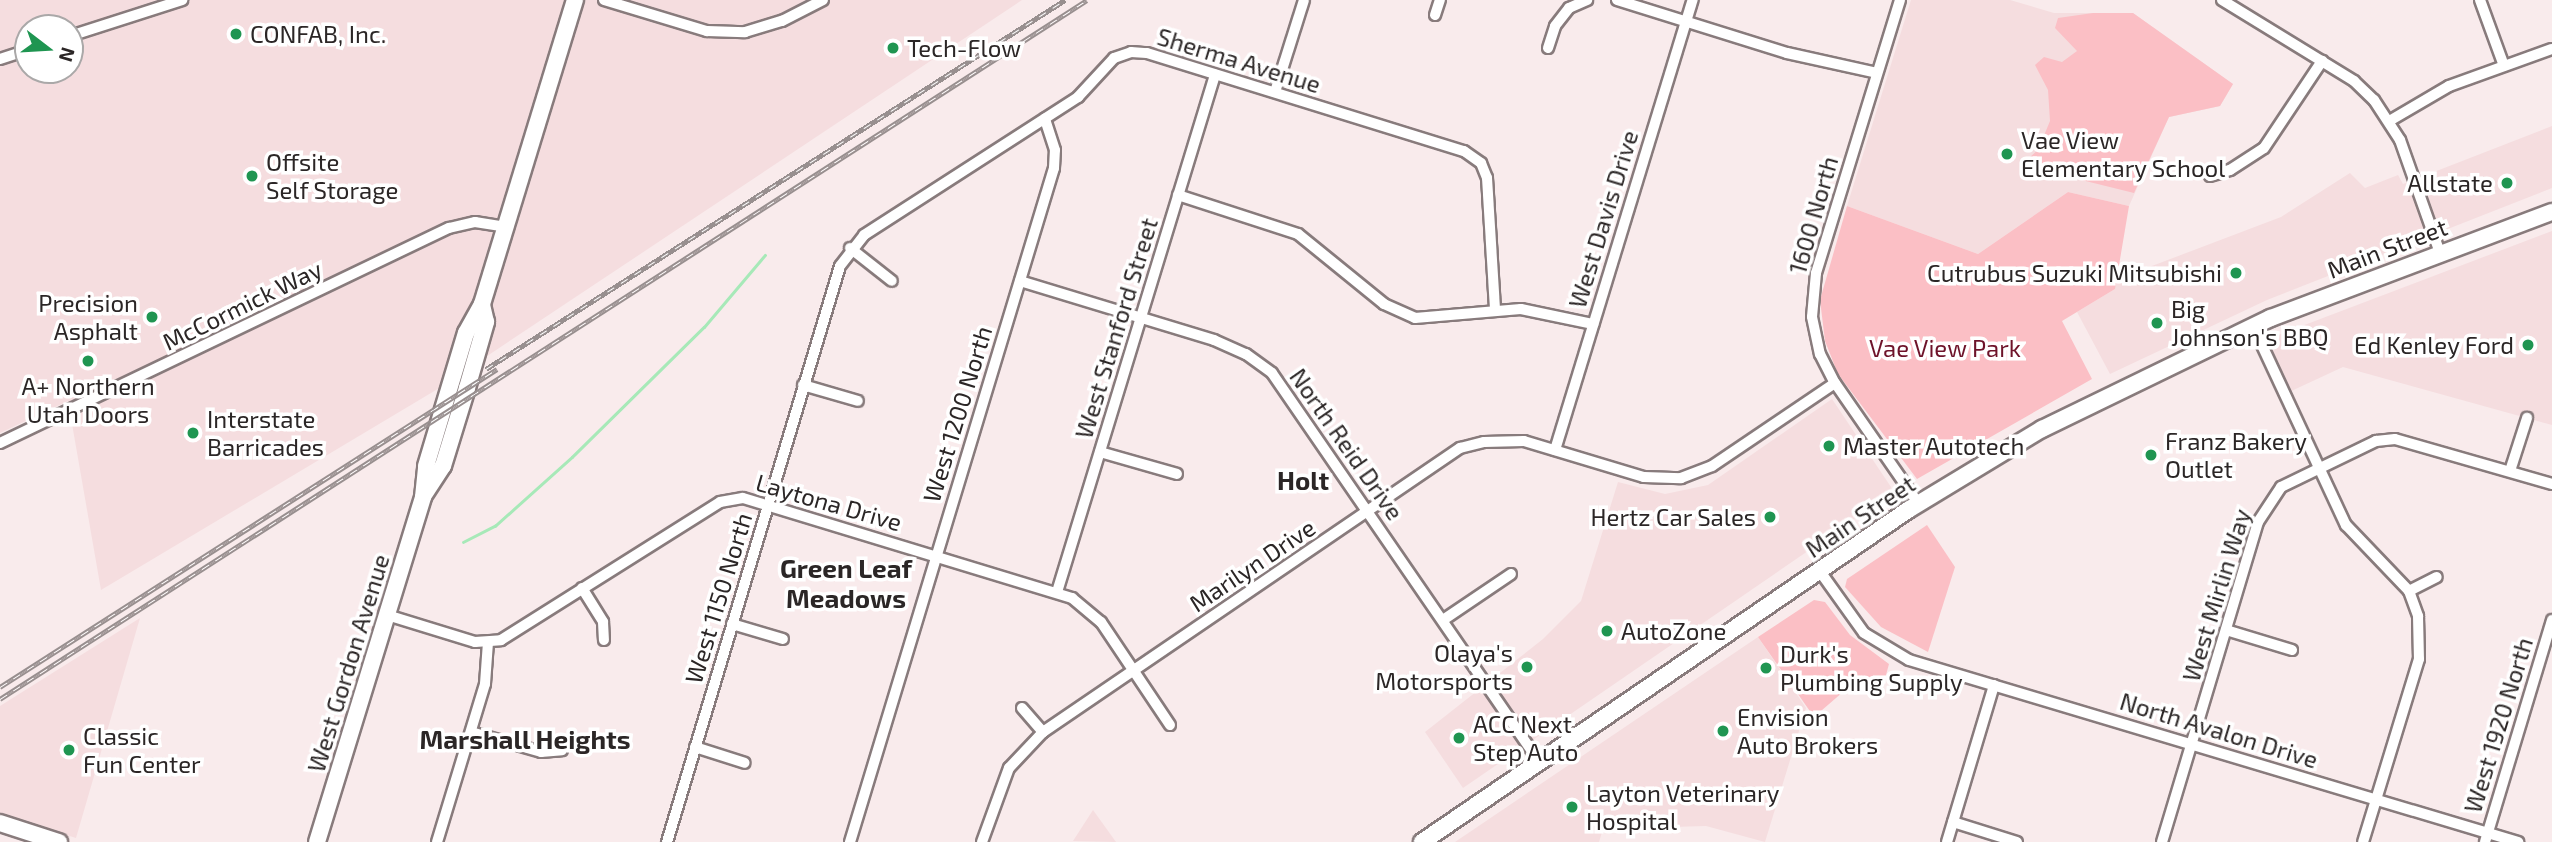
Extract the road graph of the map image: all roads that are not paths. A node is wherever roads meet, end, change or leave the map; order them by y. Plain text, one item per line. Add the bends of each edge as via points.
1 (182, 0) edge
2 (575, 0) edge
3 (604, 0) edge
4 (822, 0) edge
5 (1304, 0) edge
6 (1440, 0) edge
7 (1587, 0) edge
8 (1617, 0) edge
9 (1693, 0) edge
10 (1900, 0) edge
11 (2222, 0) edge
12 (2480, 0) edge
13 (1435, 15) dead end
14 (1686, 20) junction
15 (84, 32) edge
16 (1548, 48) dead end
17 (2552, 49) edge
18 (2322, 61) junction
19 (2504, 66) junction
20 (1877, 73) junction
21 (1215, 75) junction
22 (1275, 92) junction
23 (1045, 120) junction
24 (2391, 120) junction
25 (2210, 176) dead end
26 (1178, 195) junction
27 (2552, 212) edge
28 (506, 227) junction
29 (850, 248) junction
30 (2440, 253) junction
31 (892, 281) dead end
32 (1020, 281) junction
33 (1494, 309) junction
34 (1142, 318) junction
35 (1592, 324) junction
36 (2253, 326) junction
37 (1835, 383) junction
38 (803, 385) junction
39 (858, 401) dead end
40 (2527, 418) dead end
41 (0, 443) edge
42 (1555, 450) junction
43 (1100, 452) junction
44 (2319, 468) junction
45 (2510, 471) junction
46 (1177, 474) dead end
47 (2552, 484) edge
48 (1918, 503) junction
49 (768, 504) junction
50 (1369, 510) junction
51 (936, 556) junction
52 (1819, 570) junction
53 (1511, 574) dead end
54 (2437, 577) dead end
55 (582, 588) junction
56 (2409, 591) junction
57 (1057, 593) junction
58 (387, 615) junction
59 (1443, 620) junction
60 (2552, 620) edge
61 (732, 624) junction
62 (2226, 630) junction
63 (783, 639) dead end
64 (604, 640) dead end
65 (488, 642) junction
66 (2292, 650) dead end
67 (1135, 670) junction
68 (1994, 685) junction
69 (1022, 708) dead end
70 (1170, 724) dead end
71 (471, 732) junction
72 (1043, 732) junction
73 (2192, 743) junction
74 (695, 747) junction
75 (562, 750) dead end
76 (1539, 762) junction
77 (745, 763) dead end
78 (2376, 799) junction
79 (1953, 822) junction
80 (0, 823) edge
81 (2486, 837) edge
82 (441, 841) edge
83 (60, 842) edge
84 (317, 842) edge
85 (667, 842) edge
86 (850, 842) edge
87 (982, 842) edge
88 (1422, 842) edge
89 (1947, 842) edge
90 (2017, 842) edge
91 (2162, 842) edge
92 (2363, 842) edge
93 (2518, 842) edge

1 - 15 street
2 - 28 main road, West Gordon Avenue
3 - 4 street via 707,32 745,32 782,21
5 - 22 street
6 - 13 street
7 - 16 street via 1569,8 1555,26
8 - 14 street
9 - 14 street, West Davis Drive
10 - 20 street, 1600 North
11 - 18 street
12 - 19 street
14 - 20 street via 1787,53
14 - 35 street, West Davis Drive
17 - 19 street
18 - 24 street via 2354,81
18 - 25 street via 2264,149 2230,170
19 - 24 street via 2449,86
20 - 37 street, 1600 North via 1813,292 1815,337
21 - 22 street, Sherma Avenue
21 - 23 street, Sherma Avenue via 1130,52 1114,58 1094,85
21 - 26 street, West Stanford Street
22 - 33 street, Sherma Avenue via 1464,151 1481,163 1487,178
23 - 29 street, Sherma Avenue
23 - 32 street, West 1200 North via 1055,150 1054,168
24 - 30 street
26 - 33 street via 1298,234 1384,304 1415,318
26 - 34 street, West Stanford Street
27 - 30 main road, Main Street
28 - 41 street, McCormick Way via 475,222 449,228
28 - 58 main road, West Gordon Avenue via 482,304 466,333
29 - 31 street
29 - 38 street, West 1150 North
30 - 36 main road, Main Street
32 - 34 street, North Reid Drive
32 - 51 street, West 1200 North
33 - 35 street via 1548,312
34 - 43 street, West Stanford Street
34 - 50 street, North Reid Drive via 1214,340 1272,373
35 - 42 street, West Davis Drive
36 - 44 street
36 - 48 main road, Main Street via 2042,429
37 - 42 street, Marilyn Drive via 1698,475 1644,477
37 - 48 street, 1600 North
38 - 39 street
38 - 49 street, West 1150 North
40 - 45 street
42 - 50 street, Marilyn Drive via 1504,440 1460,448
43 - 46 street
43 - 57 street, West Stanford Street
44 - 45 street, West Mirlin Way via 2376,442 2395,439
44 - 56 street via 2346,525
44 - 62 street, West Mirlin Way via 2281,487 2266,503
45 - 47 street, West Mirlin Way
48 - 52 main road, Main Street
49 - 51 street, Laytona Drive
49 - 55 street, Laytona Drive via 743,498 720,502
49 - 61 street, West 1150 North
50 - 59 street, North Reid Drive
50 - 67 street, Marilyn Drive
51 - 57 street, Laytona Drive
51 - 86 street, West 1200 North
52 - 68 street, North Avalon Drive via 1864,633 1909,660
52 - 76 main road, Main Street
53 - 59 street
54 - 56 street
55 - 64 street via 603,621
55 - 65 street, Laytona Drive via 513,634
56 - 78 street via 2419,625 2418,659
57 - 67 street, Laytona Drive via 1087,607
58 - 65 street
58 - 84 main road, West Gordon Avenue
59 - 76 street, North Reid Drive
60 - 81 street, West 1920 North
61 - 63 street
61 - 74 street, West 1150 North
62 - 66 street
62 - 73 street, West Mirlin Way
65 - 71 street via 488,670
67 - 70 street, Laytona Drive
67 - 72 street, Marilyn Drive
68 - 73 street, North Avalon Drive
68 - 79 street
69 - 72 street
71 - 75 street via 541,752
71 - 82 street
72 - 87 street, Marilyn Drive via 1009,768
73 - 78 street, North Avalon Drive
73 - 91 street, West Mirlin Way
74 - 77 street
74 - 85 street, West 1150 North
76 - 88 main road, Main Street
78 - 81 street, North Avalon Drive
78 - 92 street
79 - 89 street
79 - 90 street
80 - 83 main road
81 - 93 street, North Avalon Drive

